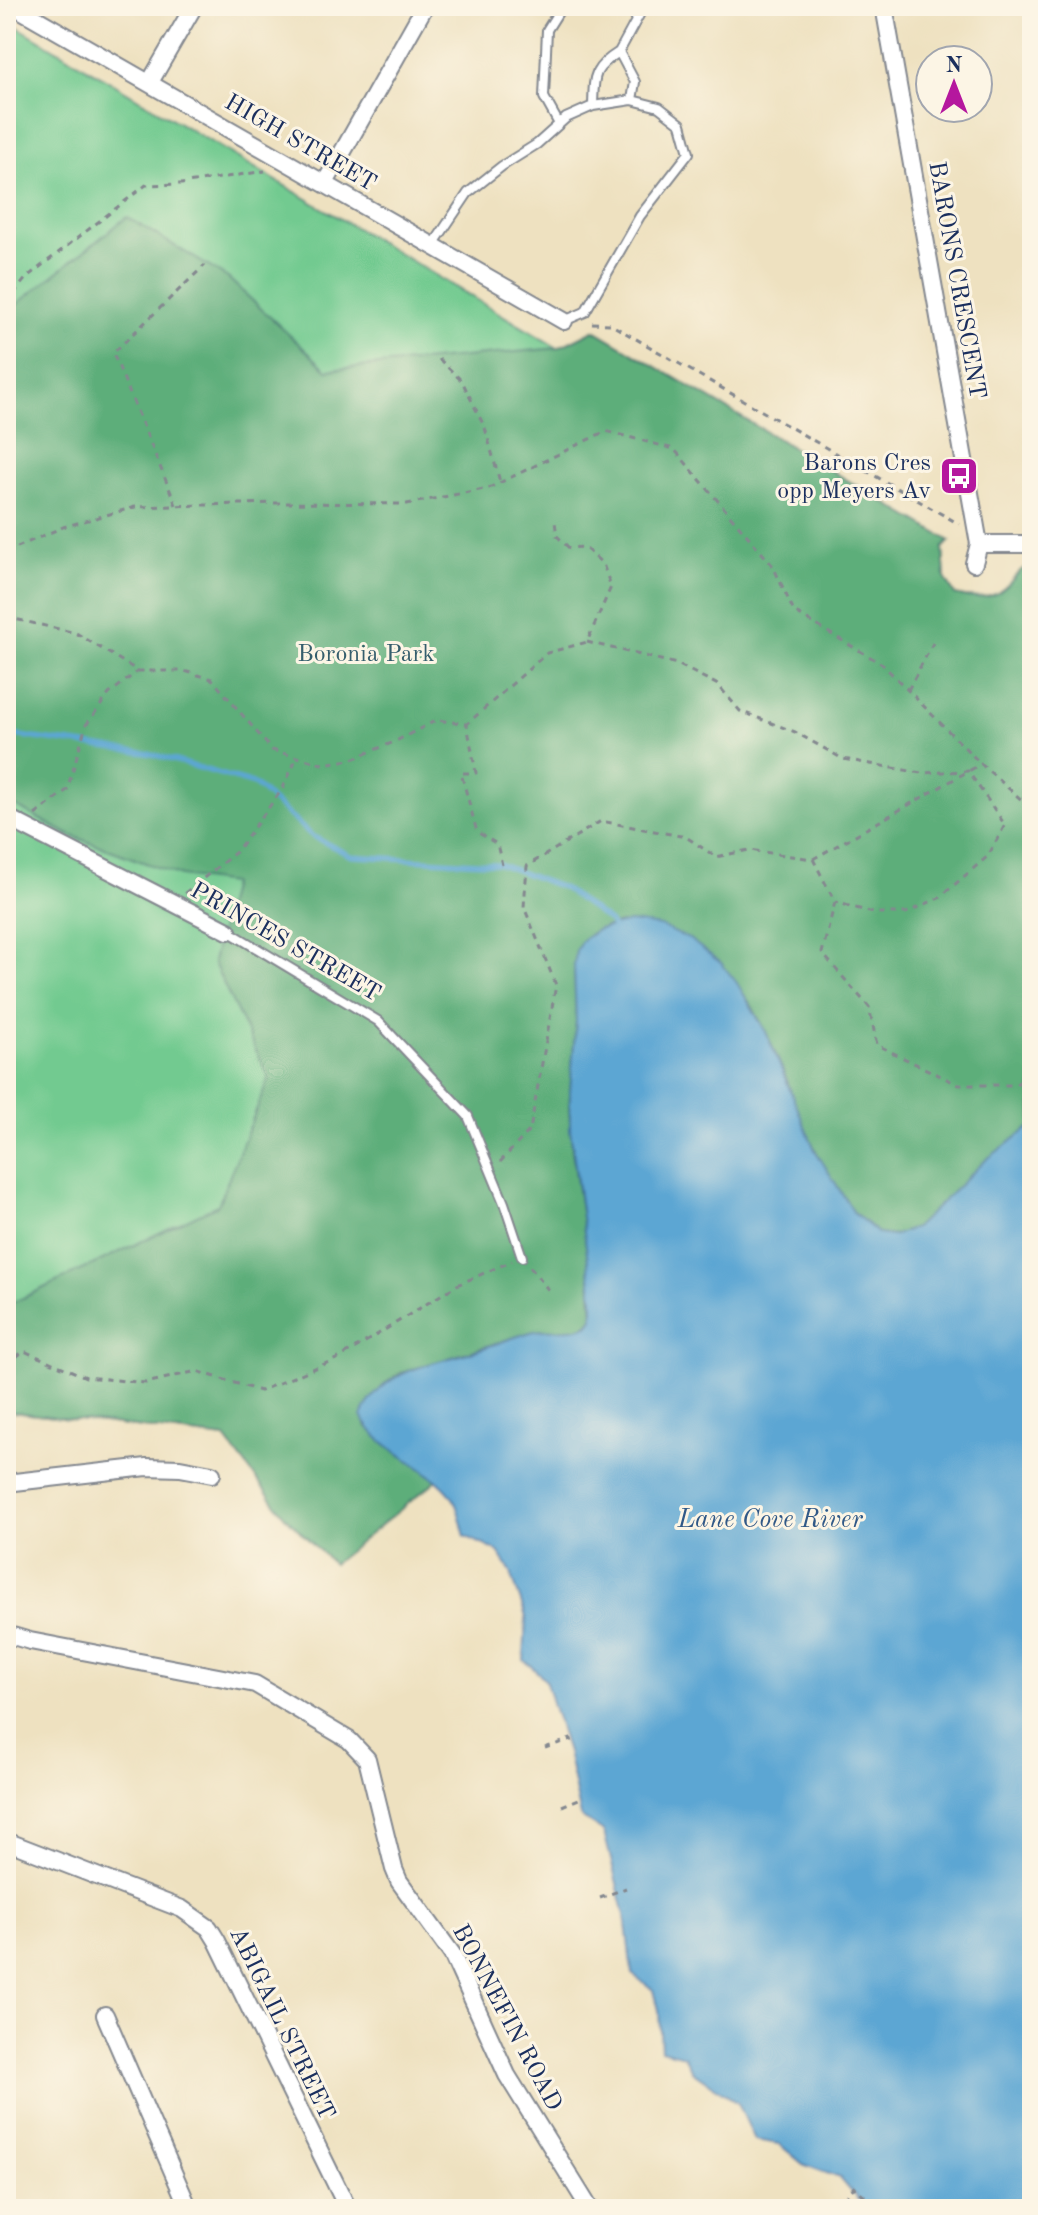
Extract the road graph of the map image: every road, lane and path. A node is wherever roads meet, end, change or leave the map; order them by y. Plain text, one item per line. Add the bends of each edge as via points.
1 (14, 6) edge
2 (194, 6) edge
3 (425, 6) edge
4 (562, 6) edge
5 (644, 6) edge
6 (884, 6) edge
7 (619, 52) junction
8 (150, 82) junction
9 (632, 100) junction
10 (593, 106) junction
11 (559, 124) junction
12 (267, 170) dead end
13 (325, 183) junction
14 (433, 245) junction
15 (205, 265) dead end
16 (6, 303) edge
17 (564, 321) junction
18 (439, 359) dead end
19 (500, 482) junction
20 (176, 505) junction
21 (555, 522) dead end
22 (979, 544) junction
23 (1032, 544) edge
24 (6, 552) edge
25 (974, 563) dead end
26 (6, 617) edge
27 (587, 642) junction
28 (933, 643) dead end
29 (138, 671) junction
30 (908, 690) junction
31 (467, 724) junction
32 (297, 757) junction
33 (981, 764) junction
34 (968, 771) junction
35 (1032, 809) edge
36 (6, 817) edge
37 (23, 825) junction
38 (813, 859) junction
39 (502, 865) dead end
40 (172, 902) junction
41 (835, 902) junction
42 (228, 931) joint
43 (1032, 1073) edge
44 (492, 1170) junction
45 (522, 1257) junction
46 (550, 1292) dead end
47 (6, 1355) edge
48 (8, 1362) edge
49 (212, 1474) dead end
50 (6, 1483) edge
51 (6, 1634) edge
52 (573, 1745) dead end
53 (545, 1748) dead end
54 (581, 1798) dead end
55 (562, 1806) dead end
56 (6, 1841) edge
57 (626, 1888) dead end
58 (600, 1898) dead end
59 (105, 2015) dead end
60 (866, 2197) dead end
61 (844, 2199) dead end
62 (189, 2209) edge
63 (348, 2209) edge
64 (590, 2209) edge

1 - 8 street, HIGH STREET
2 - 8 street
3 - 13 street
4 - 11 lane via 547,30 544,97
5 - 7 lane
6 - 22 street, BARONS CRESCENT
7 - 9 lane via 635,82
7 - 10 lane via 595,71
8 - 13 street, HIGH STREET
9 - 10 lane
9 - 17 lane via 659,107 681,124 689,153 640,216 585,312
10 - 11 lane
11 - 14 lane via 468,193
12 - 16 path via 146,185 27,277
13 - 14 street, HIGH STREET
14 - 17 street, HIGH STREET
15 - 20 path via 113,353
17 - 22 path via 610,324 956,521
18 - 19 path via 462,381 485,428
19 - 20 path via 407,504
19 - 30 path via 606,431 674,449 773,566 794,612 882,664
20 - 24 path via 135,507 91,519
21 - 27 path via 557,536 569,548 584,547 603,564 611,587
22 - 23 street
22 - 25 street, BARONS CRESCENT
26 - 29 path via 76,633
27 - 31 path via 547,653
27 - 34 path via 677,664 718,685 740,711 795,732 843,759 921,773
28 - 30 path
29 - 32 path via 184,671 212,679 272,750
29 - 37 path via 109,694 86,725 67,790
30 - 33 path
31 - 32 path via 437,720 350,760 322,764
31 - 39 path via 476,773 461,773 477,832 497,844
32 - 40 path via 283,788 236,852
33 - 34 path
33 - 35 path
34 - 38 path
34 - 41 path via 1005,825 988,856 939,898 906,913 873,913
36 - 37 street, PRINCES STREET
37 - 40 street, PRINCES STREET
38 - 41 path
38 - 44 path via 749,850 716,857 686,837 601,821 527,866 524,907 556,985 530,1130
40 - 42 street, PRINCES STREET
41 - 43 path via 822,953 869,1007 877,1045 959,1085 1015,1085
42 - 44 lane, PRINCES STREET via 378,1021 468,1116
44 - 45 lane, PRINCES STREET
45 - 46 path
45 - 48 path via 457,1285 341,1357 260,1391 197,1371 146,1383 86,1377 24,1351
47 - 48 path
49 - 50 street via 147,1467
51 - 64 street, BONNEFIN ROAD via 255,1684 360,1750 372,1772 399,1881 452,1954 507,2075
52 - 53 path via 571,1739
54 - 55 path
56 - 63 street, ABIGAIL STREET via 182,1909 209,1928
57 - 58 path
59 - 62 street
60 - 61 path via 854,2187

